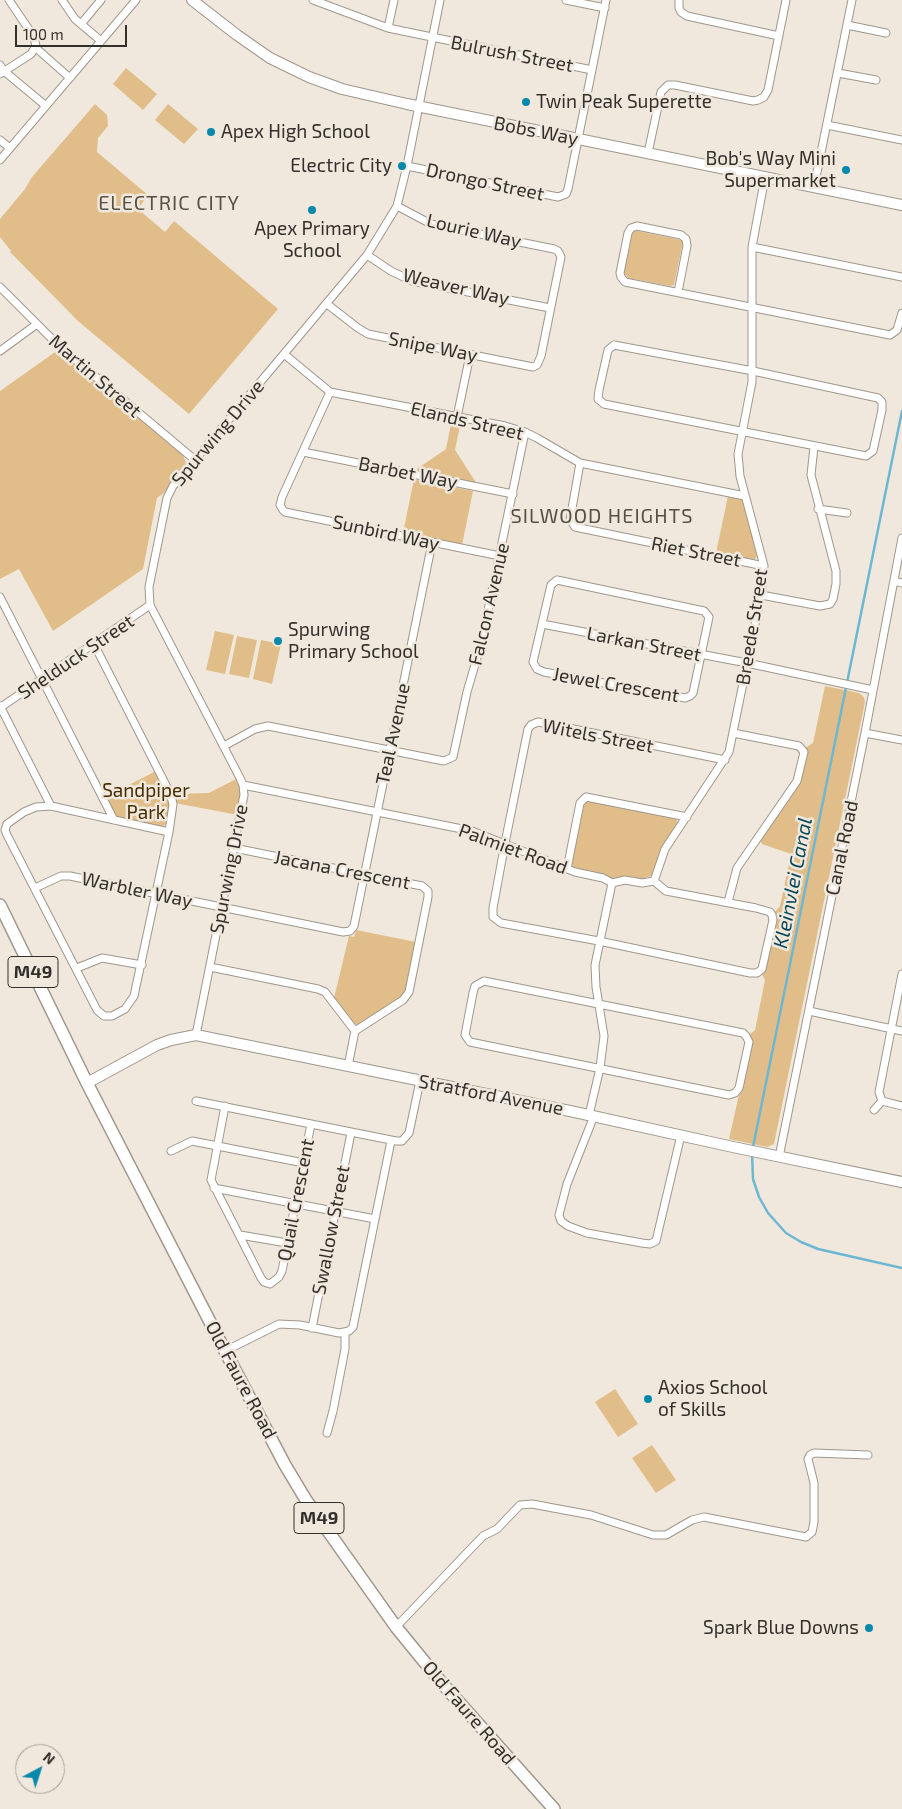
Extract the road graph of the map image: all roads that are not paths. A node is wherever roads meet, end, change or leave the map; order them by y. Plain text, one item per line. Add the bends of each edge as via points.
1 (9, 0) edge
2 (62, 0) edge
3 (101, 0) edge
4 (136, 0) edge
5 (192, 0) edge
6 (313, 0) edge
7 (394, 0) edge
8 (440, 0) edge
9 (566, 0) edge
10 (679, 0) edge
11 (786, 0) edge
12 (852, 0) edge
13 (605, 4) edge
14 (81, 24) junction
15 (847, 24) junction
16 (388, 28) junction
17 (886, 33) dead end
18 (779, 36) junction
19 (432, 38) junction
20 (101, 41) junction
21 (36, 48) junction
22 (1, 70) edge
23 (592, 70) junction
24 (838, 73) junction
25 (70, 78) junction
26 (876, 80) dead end
27 (46, 106) junction
28 (418, 106) junction
29 (827, 125) junction
30 (578, 139) junction
31 (0, 140) edge
32 (902, 140) edge
33 (10, 148) junction
34 (648, 153) junction
35 (0, 160) edge
36 (407, 166) junction
37 (765, 177) junction
38 (814, 187) junction
39 (902, 205) edge
40 (396, 206) junction
41 (752, 246) junction
42 (367, 255) junction
43 (902, 277) edge
44 (0, 287) edge
45 (678, 292) junction
46 (327, 304) junction
47 (752, 307) junction
48 (550, 308) junction
49 (902, 312) edge
50 (37, 324) junction
51 (0, 351) edge
52 (284, 354) junction
53 (470, 355) junction
54 (753, 371) junction
55 (330, 392) junction
56 (457, 417) junction
57 (526, 432) junction
58 (742, 432) junction
59 (814, 447) junction
60 (303, 452) junction
61 (195, 460) junction
62 (580, 463) junction
63 (513, 494) junction
64 (745, 496) junction
65 (818, 509) junction
66 (847, 513) dead end
67 (902, 539) edge
68 (432, 543) junction
69 (500, 556) junction
70 (764, 566) junction
71 (894, 581) junction
72 (902, 583) edge
73 (761, 595) junction
74 (0, 597) edge
75 (150, 605) junction
76 (542, 624) junction
77 (94, 644) junction
78 (702, 654) junction
79 (747, 663) junction
80 (42, 679) junction
81 (871, 690) junction
82 (0, 707) edge
83 (733, 733) junction
84 (865, 733) junction
85 (902, 740) edge
86 (224, 746) junction
87 (390, 750) junction
88 (725, 760) junction
89 (244, 785) junction
90 (51, 806) junction
91 (377, 811) junction
92 (688, 817) junction
93 (114, 820) junction
94 (169, 832) junction
95 (505, 843) junction
96 (234, 848) junction
97 (567, 869) junction
98 (364, 874) junction
99 (654, 881) junction
100 (612, 882) junction
101 (35, 888) junction
102 (156, 894) junction
103 (728, 902) junction
104 (0, 905) edge
105 (222, 908) junction
106 (354, 926) joint
107 (599, 941) junction
108 (142, 965) junction
109 (210, 966) junction
110 (77, 968) junction
111 (902, 974) edge
112 (600, 1005) junction
113 (809, 1011) junction
114 (891, 1029) junction
115 (355, 1031) junction
116 (902, 1031) edge
117 (196, 1035) junction
118 (348, 1066) junction
119 (600, 1068) junction
120 (420, 1080) junction
121 (87, 1083) junction
122 (196, 1101) dead end
123 (882, 1101) junction
124 (225, 1106) junction
125 (902, 1106) edge
126 (874, 1110) dead end
127 (592, 1116) junction
128 (311, 1124) junction
129 (351, 1133) junction
130 (681, 1135) junction
131 (391, 1141) junction
132 (216, 1145) junction
133 (171, 1151) dead end
134 (779, 1157) junction
135 (304, 1164) junction
136 (902, 1182) edge
137 (214, 1188) junction
138 (296, 1203) junction
139 (334, 1210) junction
140 (376, 1219) junction
141 (240, 1235) junction
142 (288, 1244) junction
143 (312, 1328) junction
144 (345, 1332) junction
145 (225, 1351) junction
146 (327, 1433) dead end
147 (868, 1455) dead end
148 (396, 1627) junction
149 (554, 1809) edge

1 - 21 street via 34,37
2 - 14 street
3 - 14 street
4 - 20 street
5 - 28 street, Bobs Way via 244,41 309,77 365,96
6 - 16 street, Bulrush Street
7 - 16 street
8 - 19 street, Spurwing Drive
9 - 13 street
10 - 18 street via 680,12 687,16
11 - 18 street
12 - 15 street
13 - 23 street
14 - 20 street
15 - 17 street
15 - 24 street
16 - 19 street, Bulrush Street
18 - 34 street via 768,90 758,100 675,85 665,87 660,95
19 - 23 street, Bulrush Street
19 - 28 street, Spurwing Drive
20 - 25 street
21 - 22 street
21 - 25 street
22 - 27 street
23 - 30 street
24 - 26 street
24 - 29 street
25 - 27 street
27 - 33 street
28 - 30 street, Bobs Way
28 - 36 street, Spurwing Drive
29 - 32 street
29 - 38 street
30 - 34 street, Bobs Way
30 - 36 street, Drongo Street via 568,189 561,197
31 - 33 street
33 - 35 street
34 - 37 street, Bobs Way
36 - 40 street, Spurwing Drive
37 - 38 street, Bobs Way
37 - 41 street, Breede Street
38 - 39 street, Bobs Way
40 - 42 street, Spurwing Drive
40 - 48 street, Lourie Way via 442,227 554,249 560,257
41 - 43 street
41 - 47 street, Breede Street
42 - 46 street, Spurwing Drive
42 - 48 street, Weaver Way via 412,281
44 - 50 street, Martin Street
45 - 45 street via 623,280 620,273 631,228 637,226 686,238
45 - 47 street
46 - 52 street, Spurwing Drive
46 - 53 street, Snipe Way via 368,334
47 - 49 street via 890,335 898,330
47 - 54 street, Breede Street
48 - 53 street, Snipe Way via 537,365 533,367
50 - 51 street
50 - 61 street, Martin Street via 98,380
52 - 55 street, Elands Street
52 - 61 street, Spurwing Drive
53 - 56 street
54 - 58 street, Breede Street
54 - 58 street via 614,345 606,355 599,390 598,399 609,406
54 - 59 street via 881,400 876,446 871,454 860,456
55 - 56 street, Elands Street
55 - 60 street
56 - 57 street, Elands Street
57 - 62 street, Elands Street
57 - 63 street, Falcon Avenue
58 - 59 street
58 - 64 street, Breede Street via 738,464
59 - 65 street via 810,475
60 - 63 street, Barbet Way
60 - 68 street, Sunbird Way via 280,502 285,512
61 - 75 street, Spurwing Drive via 167,498 149,587
62 - 64 street, Elands Street
62 - 70 street, Riet Street via 570,520 575,527
63 - 69 street, Falcon Avenue
64 - 70 street, Breede Street
65 - 66 street
65 - 73 street via 837,577 832,602 820,606
67 - 71 street, Canal Road
68 - 69 street, Sunbird Way
68 - 87 street, Teal Avenue
69 - 87 street, Falcon Avenue via 453,757 444,761
70 - 73 street, Breede Street
71 - 72 street
71 - 81 street, Canal Road
73 - 79 street, Breede Street
74 - 80 street
75 - 77 street, Shelduck Street
75 - 86 street, Spurwing Drive
76 - 78 street, Larkan Street
76 - 78 street, Jewel Crescent via 551,585 561,580 704,611 709,617
76 - 78 street, Jewel Crescent via 533,662 534,667 544,672 688,698 693,693
77 - 80 street, Shelduck Street
77 - 94 street via 170,793 173,810
78 - 79 street, Larkan Street
79 - 81 street, Larkan Street
79 - 83 street, Breede Street
80 - 82 street, Shelduck Street
80 - 93 street
81 - 84 street, Canal Road
82 - 90 street
83 - 88 street, Breede Street
83 - 103 street via 799,746 804,752 797,781 737,868
84 - 85 street
84 - 113 street, Canal Road
86 - 87 street via 255,729 268,726
86 - 89 street, Spurwing Drive
87 - 91 street, Teal Avenue
88 - 92 street, Breede Street
88 - 95 street, Witels Street via 533,723 528,729
89 - 91 street, Palmiet Road
89 - 96 street, Spurwing Drive
90 - 93 street
90 - 101 street via 36,807 10,820 5,830
91 - 95 street, Palmiet Road via 472,830
91 - 98 street, Teal Avenue
92 - 97 street via 586,797 580,804
92 - 99 street, Breede Street via 666,849
93 - 94 street
94 - 102 street
95 - 97 street, Palmiet Road
95 - 107 street via 492,913 496,920
96 - 98 street, Jacana Crescent
96 - 105 street, Spurwing Drive
97 - 100 street, Palmiet Road
98 - 106 street, Teal Avenue
98 - 115 street, Jacana Crescent via 422,886 428,891 428,897 408,995
99 - 100 street, Palmiet Road
99 - 103 street, Palmiet Road via 666,891
100 - 107 street
101 - 102 street, Warbler Way via 66,876
101 - 110 street
102 - 105 street, Warbler Way
102 - 108 street
103 - 107 street, Palmiet Road via 766,910 772,915 763,967 757,973
104 - 121 main road, Old Faure Road / M49
105 - 106 street, Warbler Way via 346,933
105 - 109 street, Spurwing Drive
107 - 112 street via 595,976
108 - 110 street via 102,958
108 - 110 street via 134,996 125,1009 108,1017 97,1010
109 - 115 street via 322,990
109 - 117 street, Spurwing Drive
111 - 114 street
112 - 119 street via 604,1036
112 - 119 street via 484,981 475,986 465,1035 475,1043
112 - 119 street via 743,1033 749,1042 740,1088 732,1094
113 - 114 street
113 - 134 street, Canal Road
114 - 116 street
114 - 123 street via 879,1087
115 - 118 street
117 - 118 street, Stratford Avenue
117 - 121 street, Stratford Avenue via 157,1045
118 - 120 street, Stratford Avenue
119 - 127 street
120 - 127 street, Stratford Avenue
120 - 131 street via 409,1133 402,1140
121 - 145 main road, Old Faure Road / M49
122 - 124 street
123 - 125 street
123 - 126 street
124 - 128 street
124 - 132 street, Quail Crescent
127 - 130 street, Stratford Avenue
127 - 130 street via 559,1215 568,1226 587,1233 650,1244 656,1241
128 - 129 street
128 - 135 street, Quail Crescent
129 - 131 street
129 - 139 street, Swallow Street
130 - 134 street, Stratford Avenue
131 - 140 street
132 - 133 street via 192,1141
132 - 135 street
132 - 137 street, Quail Crescent via 211,1176
134 - 136 street, Stratford Avenue
135 - 138 street, Quail Crescent
137 - 138 street
137 - 141 street, Quail Crescent
138 - 139 street
138 - 142 street, Quail Crescent
139 - 140 street
139 - 143 street, Swallow Street
140 - 144 street via 354,1323 350,1331
141 - 142 street
141 - 142 street, Quail Crescent via 261,1278 270,1284 279,1277
143 - 144 street
143 - 145 street via 279,1324
144 - 146 street via 345,1349
145 - 148 main road, Old Faure Road / M49 via 306,1500
147 - 148 street via 810,1455 814,1522 812,1532 806,1537 699,1517 666,1535 654,1535 591,1515 532,1504 520,1506 497,1529 483,1536
148 - 149 main road, Old Faure Road / M49

